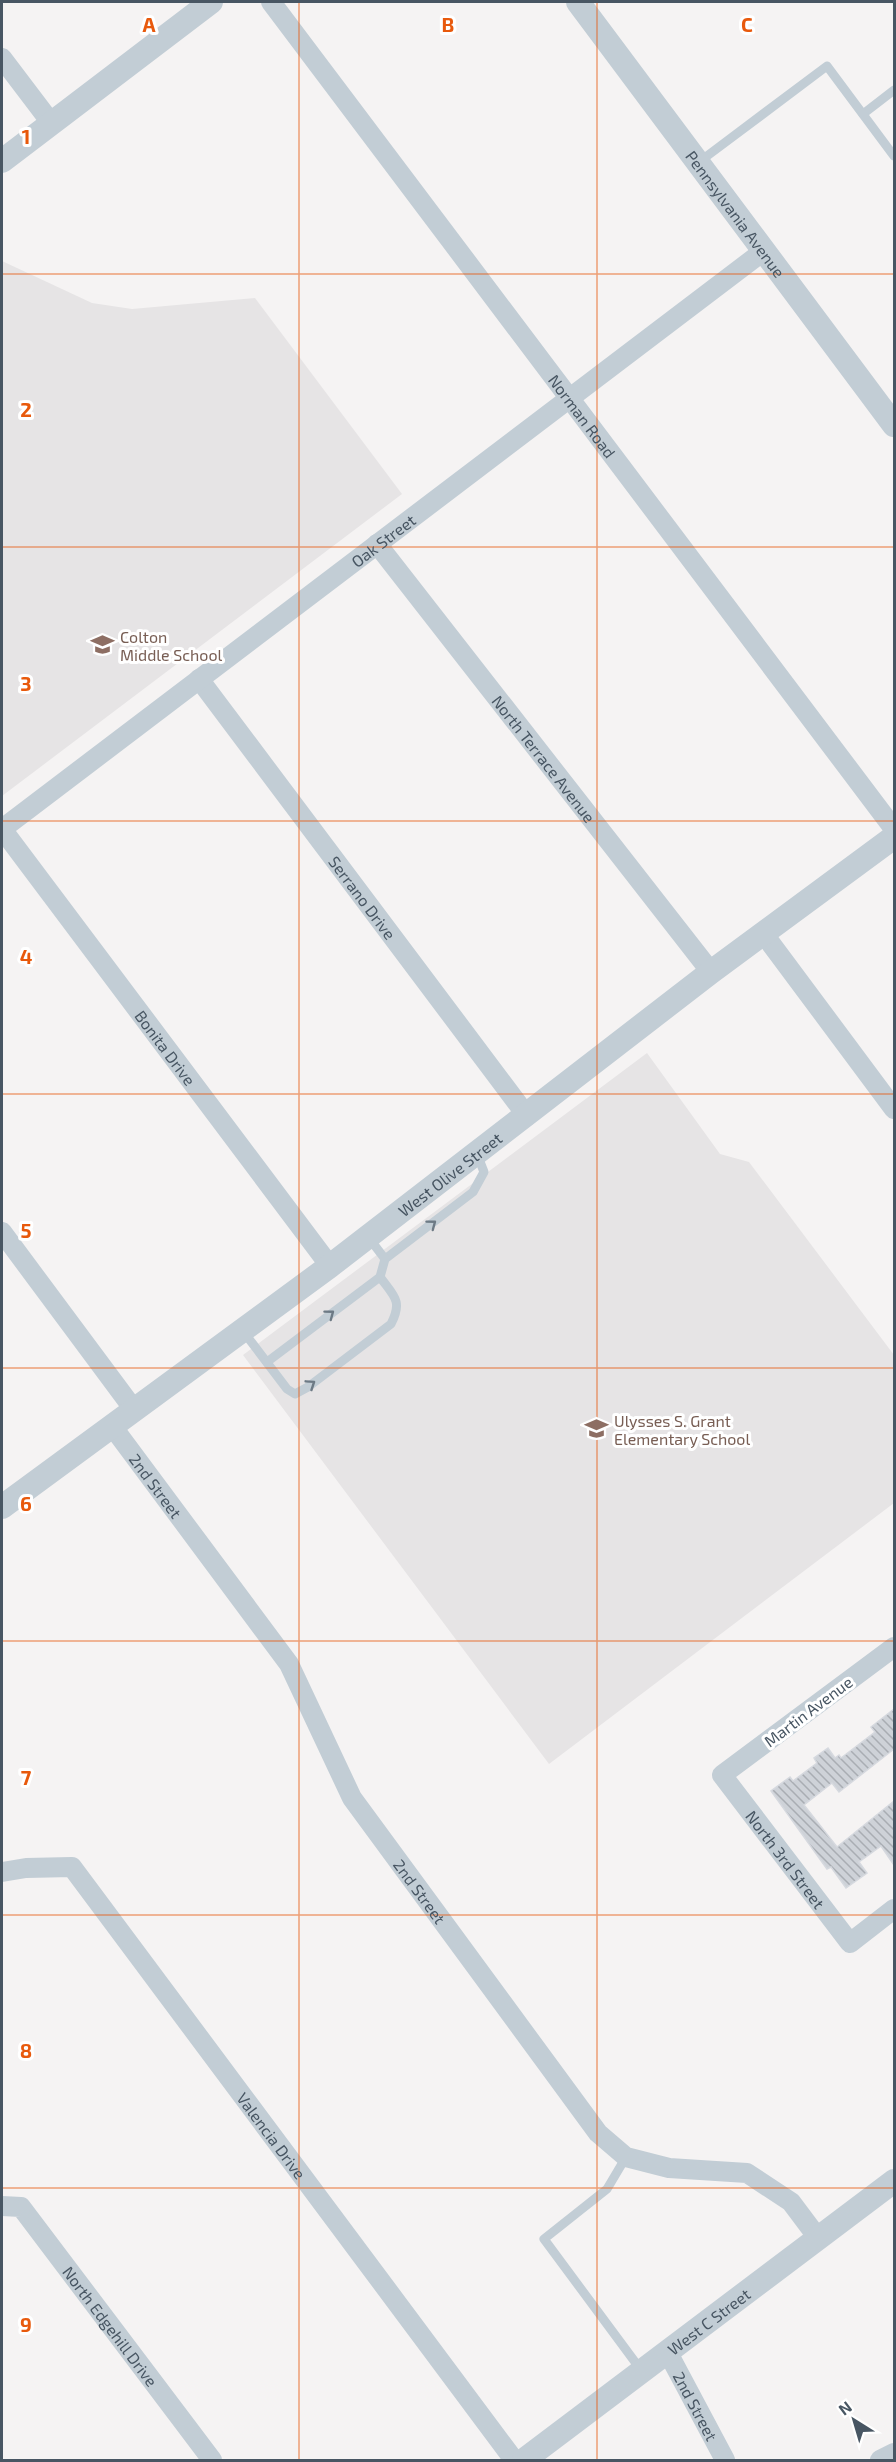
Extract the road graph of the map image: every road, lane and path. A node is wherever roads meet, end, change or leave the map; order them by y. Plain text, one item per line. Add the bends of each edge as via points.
1 (211, 2) edge
2 (271, 2) edge
3 (578, 2) edge
4 (2, 58) edge
5 (894, 90) edge
6 (863, 114) junction
7 (52, 124) junction
8 (894, 156) edge
9 (2, 162) edge
10 (699, 162) junction
11 (765, 250) junction
12 (571, 397) junction
13 (894, 425) edge
14 (377, 544) junction
15 (199, 680) junction
16 (2, 829) edge
17 (894, 829) edge
18 (894, 837) edge
19 (763, 933) junction
20 (711, 972) junction
21 (894, 1109) edge
22 (527, 1116) junction
23 (477, 1154) junction
24 (2, 1232) edge
25 (368, 1237) junction
26 (385, 1259) junction
27 (330, 1266) junction
28 (380, 1277) junction
29 (243, 1331) junction
30 (267, 1362) junction
31 (135, 1411) junction
32 (112, 1426) junction
33 (2, 1507) edge
34 (894, 1647) edge
35 (722, 1775) joint
36 (2, 1872) edge
37 (894, 1909) edge
38 (626, 2157) junction
39 (894, 2181) edge
40 (2, 2206) edge
41 (818, 2238) junction
42 (667, 2351) junction
43 (641, 2370) junction
44 (894, 2453) edge
45 (212, 2460) edge
46 (514, 2460) edge
47 (524, 2460) edge
48 (725, 2460) edge
49 (880, 2460) edge

1 - 7 street
2 - 12 street, Norman Road
3 - 10 street, Pennsylvania Avenue
4 - 7 street
5 - 6 lane
6 - 8 lane
6 - 10 lane via 826,66
7 - 9 street
10 - 11 street, Pennsylvania Avenue
11 - 12 street, Oak Street
11 - 13 street, Pennsylvania Avenue
12 - 14 street, Oak Street
12 - 17 street, Norman Road
14 - 15 street, Oak Street
14 - 20 street, North Terrace Avenue
15 - 16 street, Oak Street
15 - 22 street, Serrano Drive
16 - 27 street, Bonita Drive
18 - 19 street, West Olive Street
19 - 20 street, West Olive Street
19 - 21 street
20 - 22 street, West Olive Street
22 - 23 street, West Olive Street
23 - 25 street, West Olive Street
26 -> 23 lane via 473,1192 484,1172
24 - 31 street
25 - 26 lane
25 - 27 street, West Olive Street
26 - 28 lane
27 - 29 street, West Olive Street
30 -> 28 lane
30 -> 28 lane via 287,1389 296,1394 326,1373 391,1324 397,1300
29 - 30 lane
29 - 31 street, West Olive Street
31 - 32 street, West Olive Street
32 - 33 street, West Olive Street
32 - 38 street, 2nd Street via 290,1664 352,1798 598,2133
34 - 35 street, Martin Avenue
35 - 37 street, North 3rd Street via 849,1943
36 - 46 street, Valencia Drive via 72,1867
38 - 41 street, 2nd Street via 669,2168 747,2173 791,2202
38 - 43 lane via 607,2189 544,2239
39 - 41 street, West C Street
40 - 45 street, North Edgehill Drive via 21,2207
41 - 42 street, West C Street
42 - 43 street, West C Street
42 - 48 street, 2nd Street
43 - 47 street, West C Street
44 - 49 street

